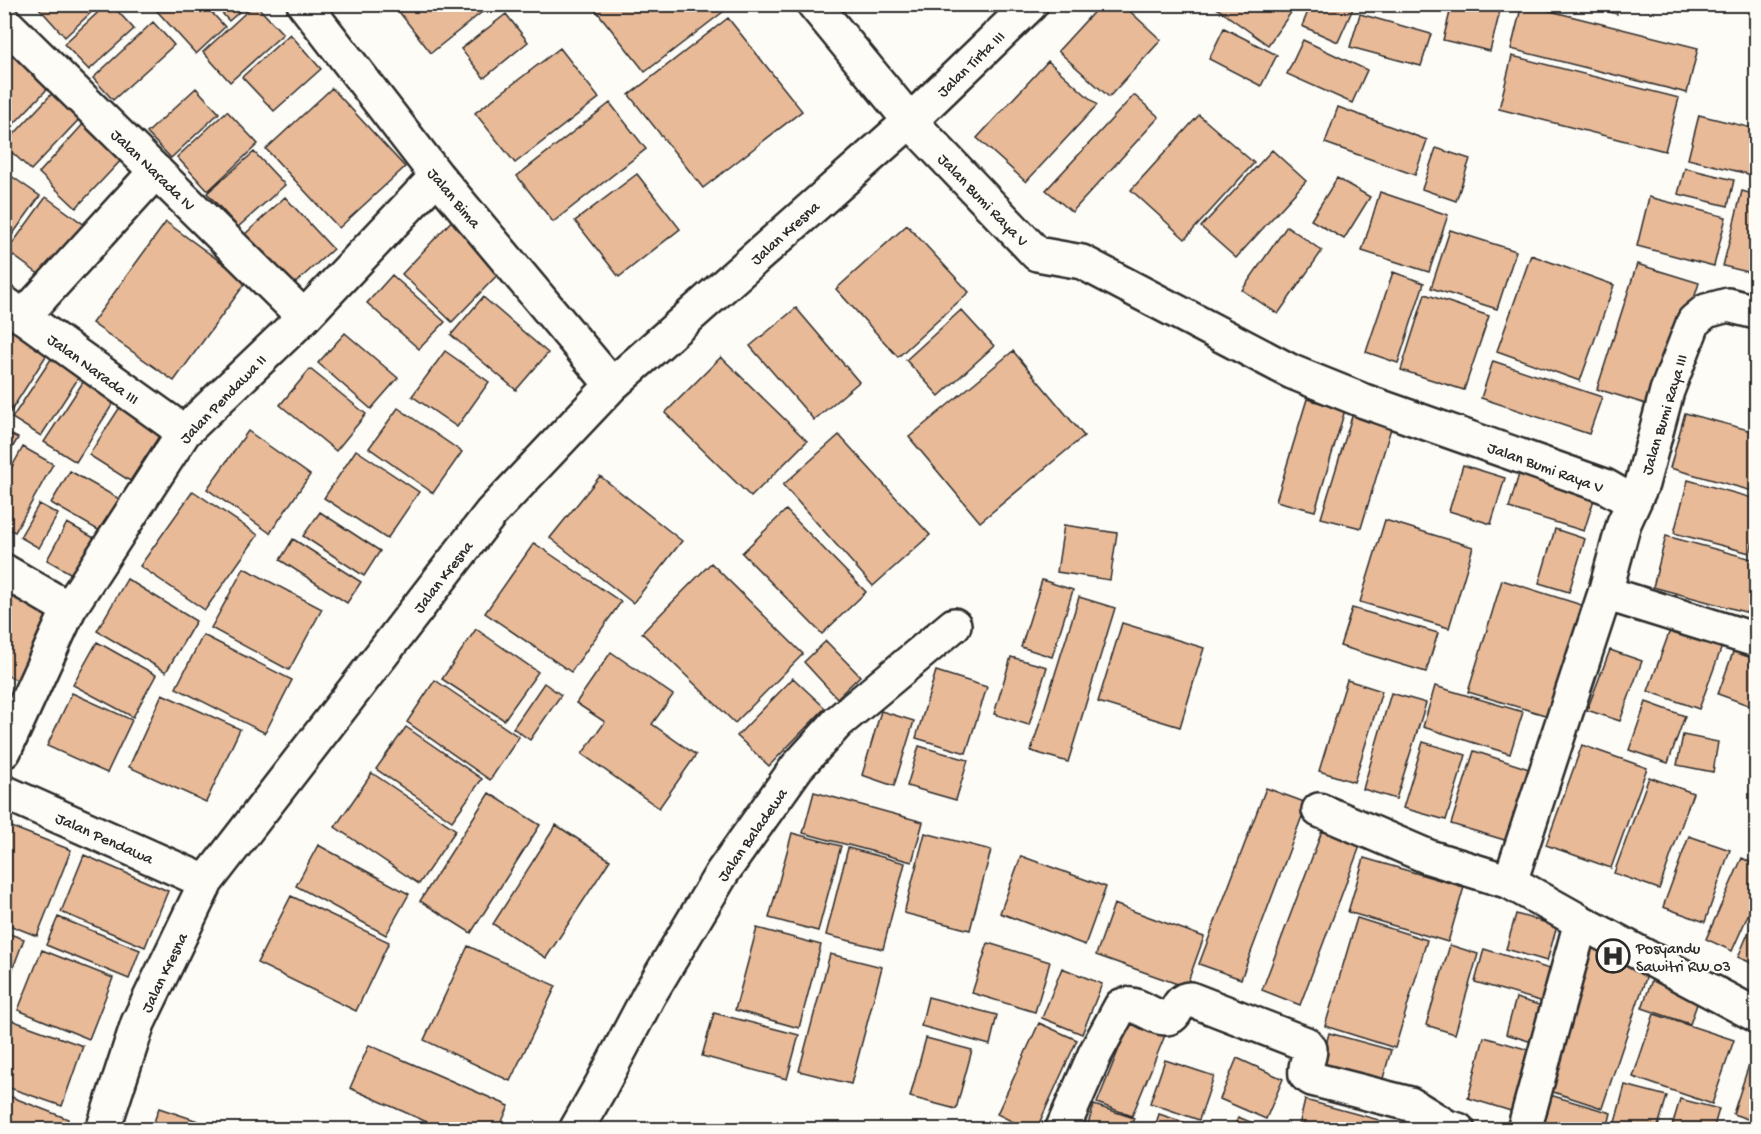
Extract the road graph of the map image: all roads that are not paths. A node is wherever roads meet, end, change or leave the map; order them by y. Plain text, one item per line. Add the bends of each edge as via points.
1 (304, 4) edge
2 (814, 4) edge
3 (1031, 4) edge
4 (4, 22) edge
5 (910, 121) junction
6 (156, 171) junction
7 (437, 176) junction
8 (14, 310) edge
9 (1756, 312) edge
10 (304, 316) junction
11 (612, 385) junction
12 (184, 432) junction
13 (1633, 502) junction
14 (4, 571) edge
15 (1605, 593) junction
16 (69, 609) junction
17 (954, 625) dead end
18 (1756, 640) edge
19 (4, 751) edge
20 (4, 792) edge
21 (1319, 810) dead end
22 (206, 882) junction
23 (1510, 882) junction
24 (1581, 922) junction
25 (1756, 1015) edge
26 (601, 1086) junction
27 (103, 1130) edge
28 (576, 1130) edge
29 (605, 1130) edge
30 (1062, 1130) edge
31 (1458, 1130) edge
32 (1524, 1130) edge

1 - 7 street, Jalan Bima
2 - 5 street, Jalan Bumi Raya V
3 - 5 street, Jalan Tirta III
4 - 6 street, Jalan Narada IV
5 - 11 street, Jalan Kresna
5 - 13 street, Jalan Bumi Raya V via 1036,254 1082,262 1292,372 1605,486
6 - 8 street
6 - 10 street, Jalan Narada IV
7 - 10 street, Jalan Pendawa II
7 - 11 street, Jalan Bima
8 - 12 street, Jalan Narada III
9 - 13 street, Jalan Bumi Raya III via 1728,305 1707,310 1694,321 1667,391 1642,484
10 - 12 street, Jalan Pendawa II
11 - 22 street, Jalan Kresna via 491,513
12 - 16 street, Jalan Pendawa II
13 - 15 street
14 - 16 street
15 - 18 street
15 - 23 street
16 - 19 street, Jalan Pendawa II
17 - 26 street, Jalan Baladewa via 838,722 797,767 722,873 649,995
20 - 22 street, Jalan Pendawa
21 - 23 street via 1429,857
22 - 27 street, Jalan Kresna via 138,1023
23 - 24 street
24 - 25 street
24 - 32 street
26 - 28 street, Jalan Baladewa
26 - 29 street
30 - 31 street via 1121,1006 1132,1005 1164,1018 1174,1015 1184,999 1306,1044 1310,1055 1305,1070 1312,1078 1410,1104

